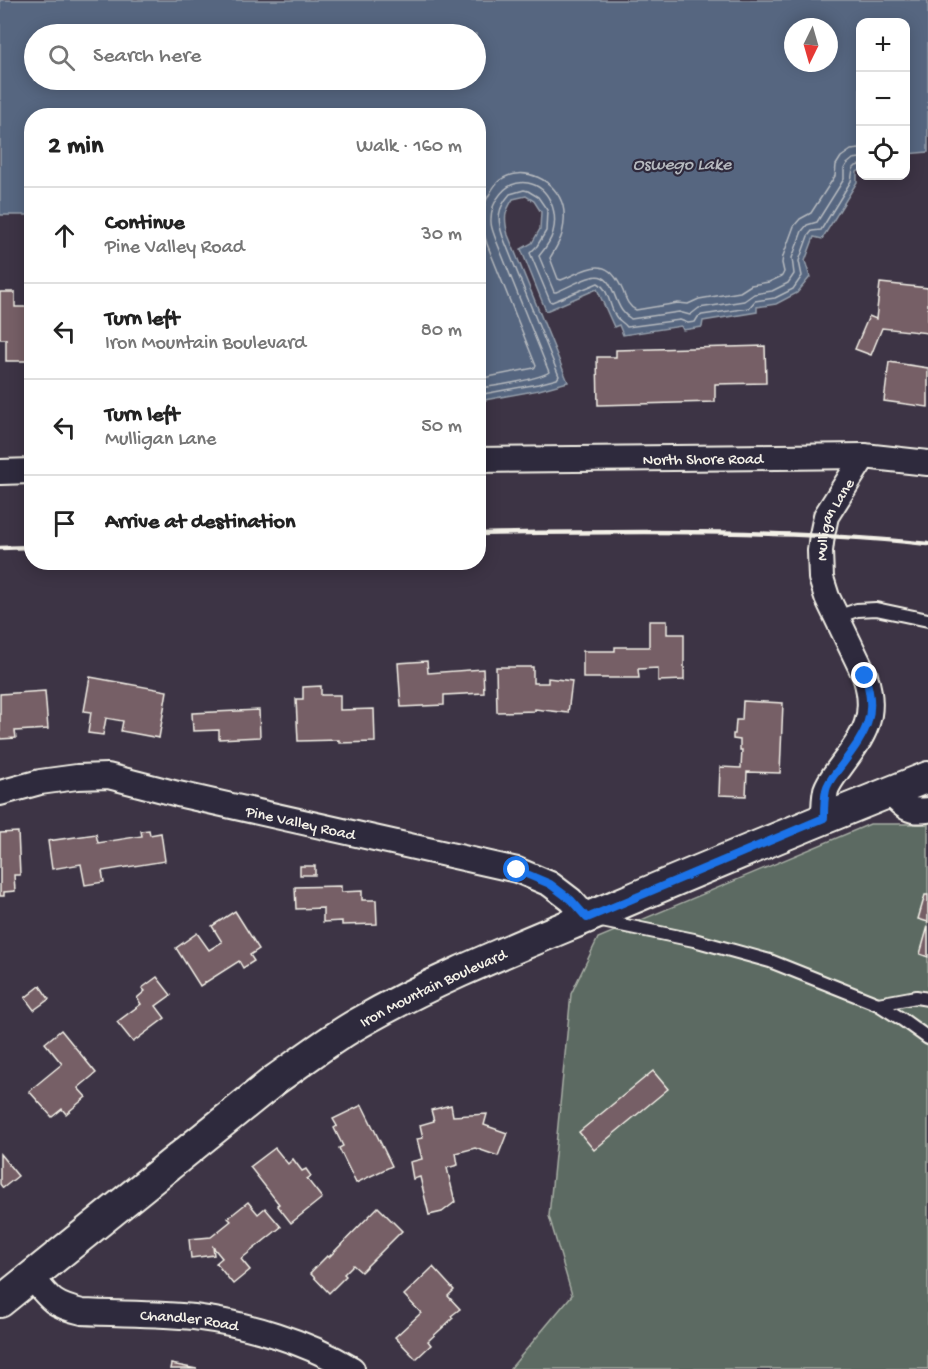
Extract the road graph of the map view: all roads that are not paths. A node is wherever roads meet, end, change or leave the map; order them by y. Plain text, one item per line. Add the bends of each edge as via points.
1 (864, 456) junction
2 (486, 460) edge
3 (928, 463) edge
4 (24, 471) edge
5 (0, 472) edge
6 (837, 617) junction
7 (928, 620) edge
8 (928, 777) edge
9 (0, 792) edge
10 (889, 792) junction
11 (928, 810) edge
12 (824, 818) junction
13 (587, 918) junction
14 (928, 999) edge
15 (878, 1004) junction
16 (928, 1038) edge
17 (32, 1277) junction
18 (0, 1302) edge
19 (352, 1369) edge

1 - 2 street, North Shore Road
1 - 3 street, North Shore Road
1 - 6 street, Mulligan Lane via 826,516 822,535 821,578
4 - 5 street
6 - 7 lane via 876,609
6 - 12 street, Mulligan Lane via 865,676 871,703 861,739 829,782
8 - 10 street, Iron Mountain Boulevard
9 - 13 street, Pine Valley Road via 40,782 108,776 517,870 550,884
10 - 11 street via 902,806
10 - 12 street, Iron Mountain Boulevard
12 - 13 street, Iron Mountain Boulevard
13 - 15 lane via 694,940 770,961
13 - 17 street, Iron Mountain Boulevard via 432,985 334,1038 275,1080
14 - 15 lane via 916,997
15 - 16 lane
17 - 18 street, Iron Mountain Boulevard
17 - 19 street, Chandler Road via 48,1299 73,1310 209,1319 282,1338

